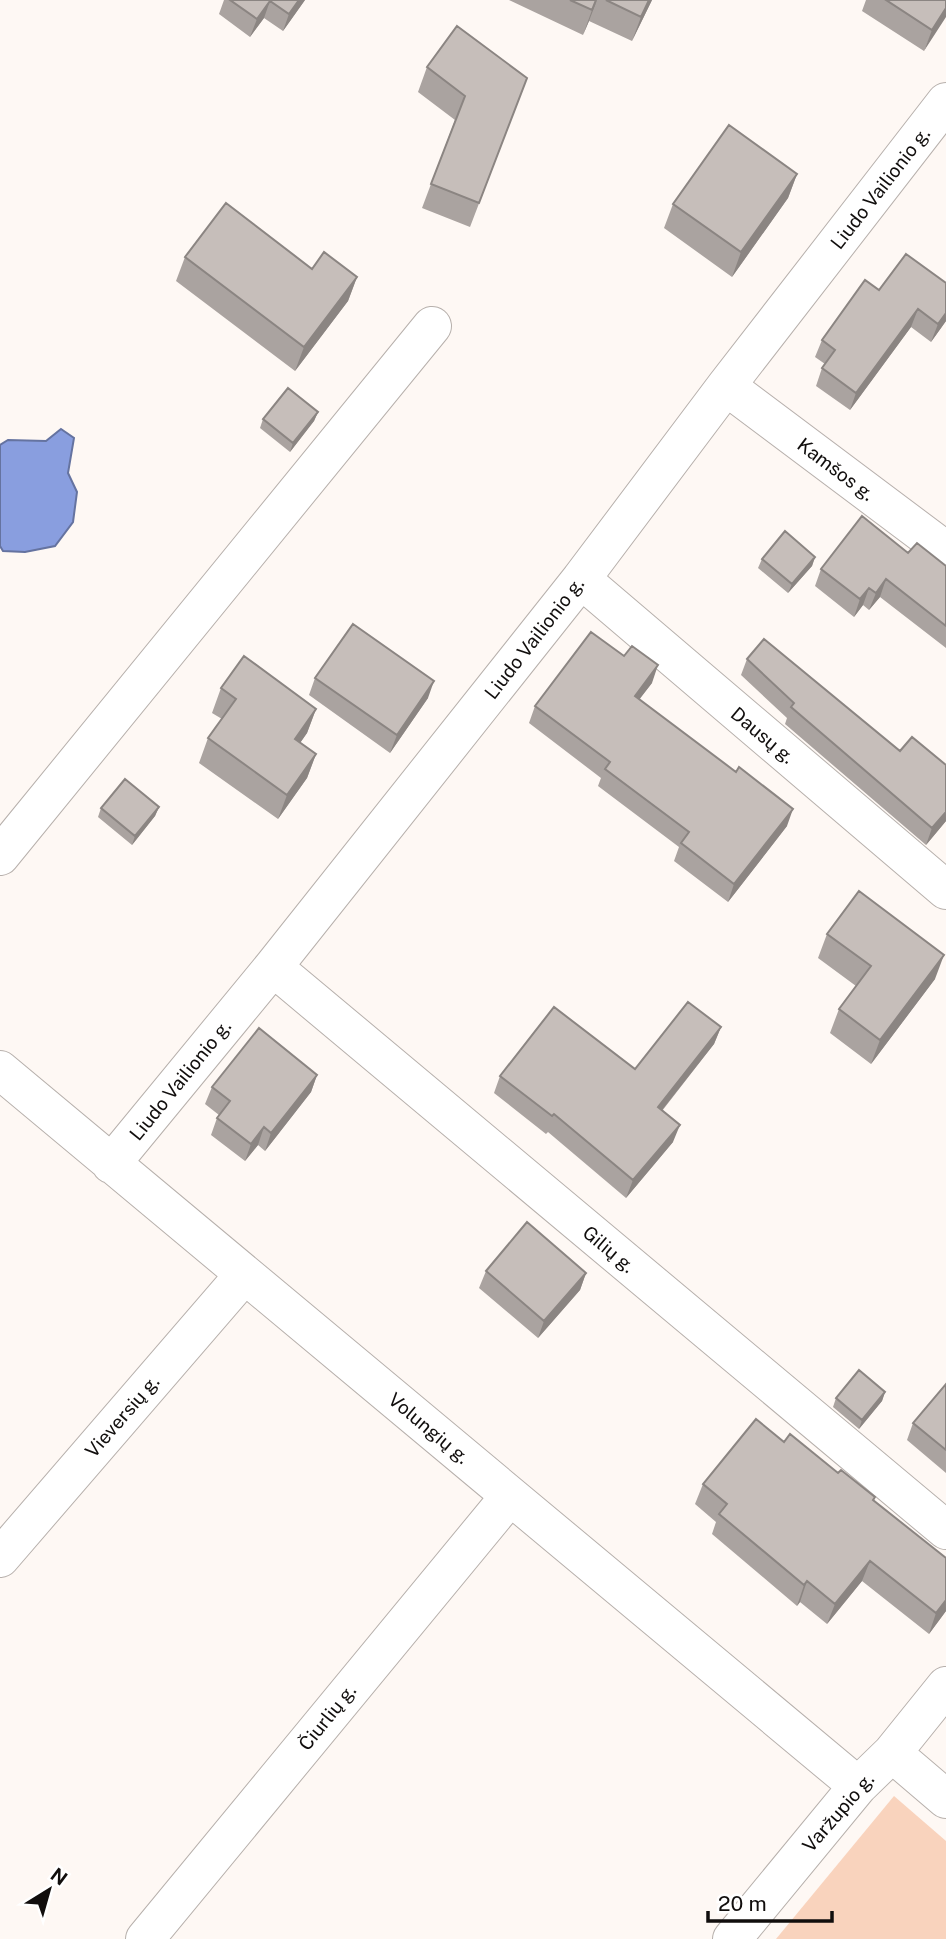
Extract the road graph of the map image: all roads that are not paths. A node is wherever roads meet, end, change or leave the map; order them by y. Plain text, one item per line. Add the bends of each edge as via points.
1 (946, 102) edge
2 (432, 326) dead end
3 (726, 386) junction
4 (946, 551) edge
5 (581, 579) junction
6 (0, 856) edge
7 (946, 890) edge
8 (273, 967) junction
9 (0, 1070) edge
10 (111, 1164) junction
11 (244, 1275) junction
12 (510, 1496) junction
13 (946, 1530) edge
14 (0, 1558) edge
15 (946, 1686) edge
16 (892, 1753) junction
17 (858, 1786) junction
18 (946, 1799) edge
19 (145, 1939) edge
20 (732, 1939) edge

1 - 3 street, Liudo Vailionio g.
2 - 6 street
3 - 4 street, Kamšos g.
3 - 5 street, Liudo Vailionio g.
5 - 7 street, Dausų g.
5 - 8 street, Liudo Vailionio g.
8 - 10 street, Liudo Vailionio g.
8 - 13 street, Gilių g.
9 - 10 street, Volungių g.
10 - 11 street, Volungių g.
11 - 12 street, Volungių g.
11 - 14 street, Vieversių g.
12 - 17 street, Volungių g.
12 - 19 street, Čiurlių g.
15 - 16 street, Varžupio g.
16 - 17 street, Varžupio g.
16 - 18 street
17 - 20 street, Varžupio g.

